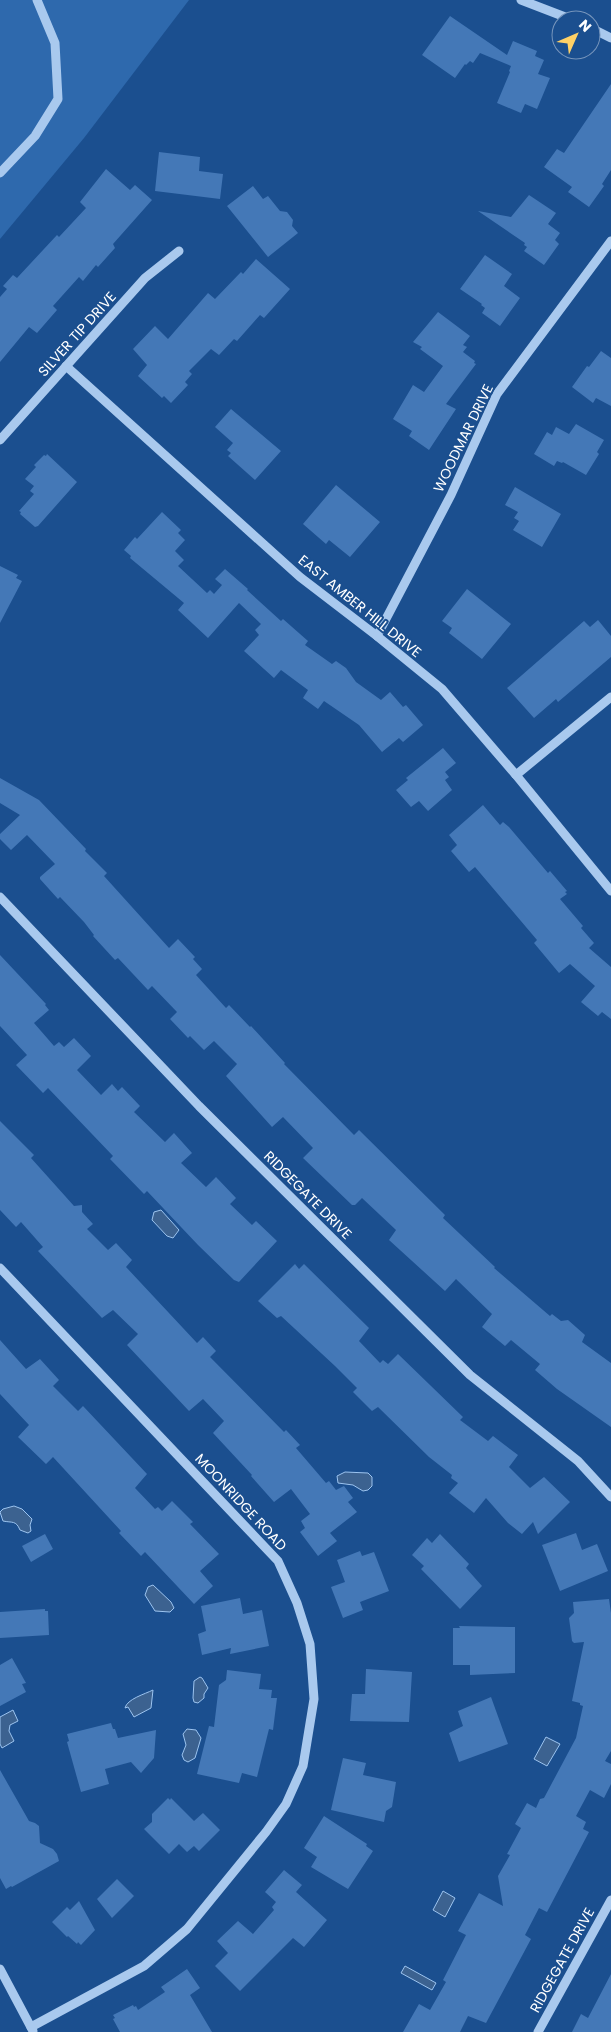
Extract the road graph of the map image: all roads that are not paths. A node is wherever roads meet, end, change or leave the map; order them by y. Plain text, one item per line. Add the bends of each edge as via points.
1 (37, 0) edge
2 (521, 0) edge
3 (551, 12) edge
4 (1, 169) edge
5 (611, 242) edge
6 (179, 251) dead end
7 (66, 366) junction
8 (0, 440) edge
9 (377, 636) junction
10 (611, 697) edge
11 (516, 775) junction
12 (611, 891) edge
13 (0, 897) edge
14 (0, 1268) edge
15 (611, 1497) edge
16 (611, 1900) edge
17 (0, 1969) edge
18 (32, 2029) edge
19 (538, 2032) edge

1 - 4 street via 55,43 58,99 35,136
2 - 3 street
5 - 9 street, WOODMAR DRIVE via 497,394 451,495
6 - 7 street, SILVER TIP DRIVE via 145,278
7 - 8 street, SILVER TIP DRIVE
7 - 9 street, EAST AMBER HILL DRIVE via 300,577
9 - 11 street, EAST AMBER HILL DRIVE via 442,689
10 - 11 street
11 - 12 street, EAST AMBER HILL DRIVE
13 - 15 street, RIDGEGATE DRIVE via 198,1106 470,1375 578,1461
14 - 18 street, MOONRIDGE ROAD via 278,1560 310,1644 314,1699 303,1766 286,1804 187,1928 144,1966
16 - 19 street, RIDGEGATE DRIVE
17 - 18 street

